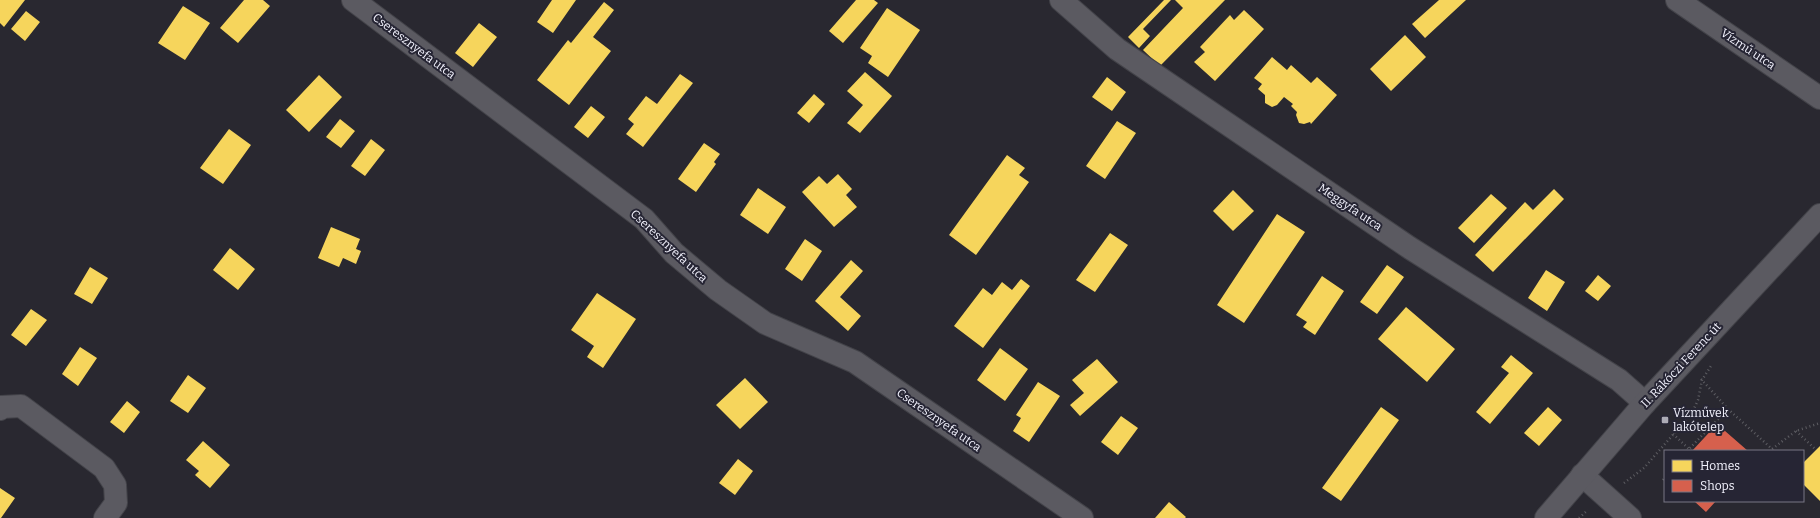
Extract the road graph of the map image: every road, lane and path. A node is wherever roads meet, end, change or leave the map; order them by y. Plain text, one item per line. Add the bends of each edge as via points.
1 (352, 0) edge
2 (1061, 0) edge
3 (1677, 0) edge
4 (1820, 98) edge
5 (1820, 215) edge
6 (1712, 365) dead end
7 (1702, 380) junction
8 (1645, 403) junction
9 (0, 409) edge
10 (1728, 409) junction
11 (1820, 423) edge
12 (1796, 431) junction
13 (1673, 434) junction
14 (1689, 450) edge
15 (1816, 450) dead end
16 (1582, 474) junction
17 (1606, 496) junction
18 (105, 518) edge
19 (1082, 518) edge
20 (1546, 518) edge
21 (1579, 518) edge
22 (1630, 518) edge

1 - 19 street, Cseresznyefa utca via 644,219 674,253 765,324 855,362
2 - 8 street, Meggyfa utca via 1117,50 1410,248 1619,380
3 - 4 street, Vízmű utca
5 - 8 street, II. Rákóczi Ferenc út
6 - 7 path
7 - 10 path
7 - 13 path via 1692,413
8 - 16 street, II. Rákóczi Ferenc út
9 - 18 street via 1,406 21,406 104,468 116,485 116,503
10 - 12 path via 1772,450
10 - 14 path
11 - 12 path
12 - 15 path
13 - 14 path
13 - 17 path via 1644,468
16 - 17 street
16 - 20 street, II. Rákóczi Ferenc út
17 - 21 path
17 - 22 street

